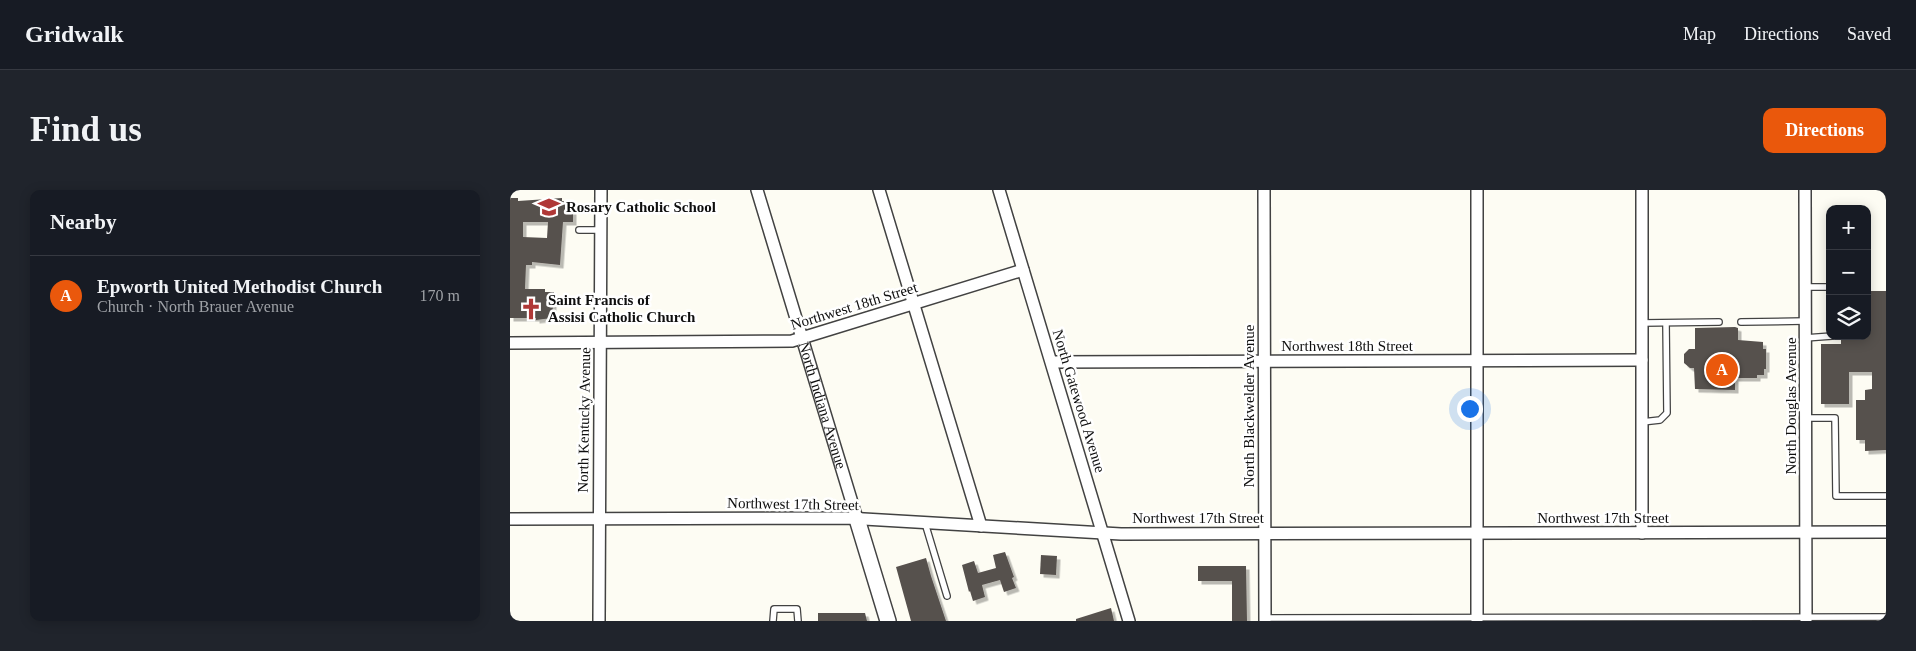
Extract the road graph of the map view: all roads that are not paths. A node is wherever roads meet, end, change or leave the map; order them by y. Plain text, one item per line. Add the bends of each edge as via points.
1 (601, 190) edge
2 (756, 190) edge
3 (879, 190) edge
4 (999, 190) edge
5 (1264, 190) edge
6 (1477, 190) edge
7 (1642, 190) edge
8 (1805, 190) edge
9 (579, 230) dead end
10 (602, 230) junction
11 (1023, 270) junction
12 (1805, 287) junction
13 (1826, 287) edge
14 (914, 303) junction
15 (1805, 321) junction
16 (1719, 322) dead end
17 (1741, 322) dead end
18 (1642, 323) junction
19 (1666, 323) junction
20 (1826, 336) edge
21 (802, 338) junction
22 (1806, 338) junction
23 (510, 342) edge
24 (600, 342) junction
25 (1477, 360) junction
26 (1642, 360) junction
27 (1264, 361) junction
28 (1053, 362) junction
29 (1806, 418) junction
30 (1642, 422) junction
31 (1886, 496) edge
32 (598, 518) junction
33 (510, 519) edge
34 (857, 519) junction
35 (925, 523) junction
36 (981, 526) junction
37 (1103, 532) junction
38 (1806, 532) junction
39 (1886, 532) edge
40 (1265, 533) junction
41 (1477, 533) junction
42 (1642, 533) junction
43 (948, 596) dead end
44 (1886, 617) edge
45 (1265, 619) edge
46 (1806, 619) edge
47 (1477, 620) edge
48 (599, 621) edge
49 (773, 621) edge
50 (798, 621) edge
51 (888, 621) edge
52 (1129, 621) edge

1 - 10 street, North Kentucky Avenue
2 - 21 street, North Indiana Avenue
3 - 14 street
4 - 11 street, North Gatewood Avenue
5 - 27 street, North Blackwelder Avenue
6 - 25 street
7 - 18 street
8 - 12 street, North Douglas Avenue
9 - 10 lane
10 - 24 street, North Kentucky Avenue
11 - 14 street, Northwest 18th Street
11 - 28 street, North Gatewood Avenue
12 - 13 lane
12 - 15 street, North Douglas Avenue
14 - 21 street, Northwest 18th Street
14 - 36 street
15 - 17 lane
15 - 22 street, North Douglas Avenue
16 - 19 lane
18 - 19 lane
18 - 26 street
19 - 30 lane via 1667,414 1660,420
20 - 22 lane
21 - 24 street, Northwest 18th Street via 781,342
21 - 34 street, North Indiana Avenue
22 - 29 street, North Douglas Avenue
23 - 24 street, Northwest 18th Street
24 - 32 street, North Kentucky Avenue
25 - 26 street, Northwest 18th Street
25 - 27 street, Northwest 18th Street
25 - 41 street
26 - 30 street
27 - 28 street, Northwest 18th Street
27 - 40 street, North Blackwelder Avenue
28 - 37 street, North Gatewood Avenue
29 - 31 lane via 1835,418 1836,496
29 - 38 street, North Douglas Avenue
30 - 42 street
32 - 33 street, Northwest 17th Street
32 - 34 street, Northwest 17th Street
32 - 48 street, North Kentucky Avenue
34 - 35 street, Northwest 17th Street
34 - 51 street, North Indiana Avenue
35 - 36 street, Northwest 17th Street
35 - 43 lane
36 - 37 street, Northwest 17th Street
37 - 40 street, Northwest 17th Street
37 - 52 street, North Gatewood Avenue
38 - 39 street, Northwest 17th Street
38 - 42 street, Northwest 17th Street
38 - 46 street, North Douglas Avenue
40 - 41 street, Northwest 17th Street
40 - 45 street, North Blackwelder Avenue
41 - 42 street, Northwest 17th Street
41 - 47 street
44 - 46 lane
45 - 47 lane
46 - 47 lane
49 - 50 lane via 774,609 797,609

